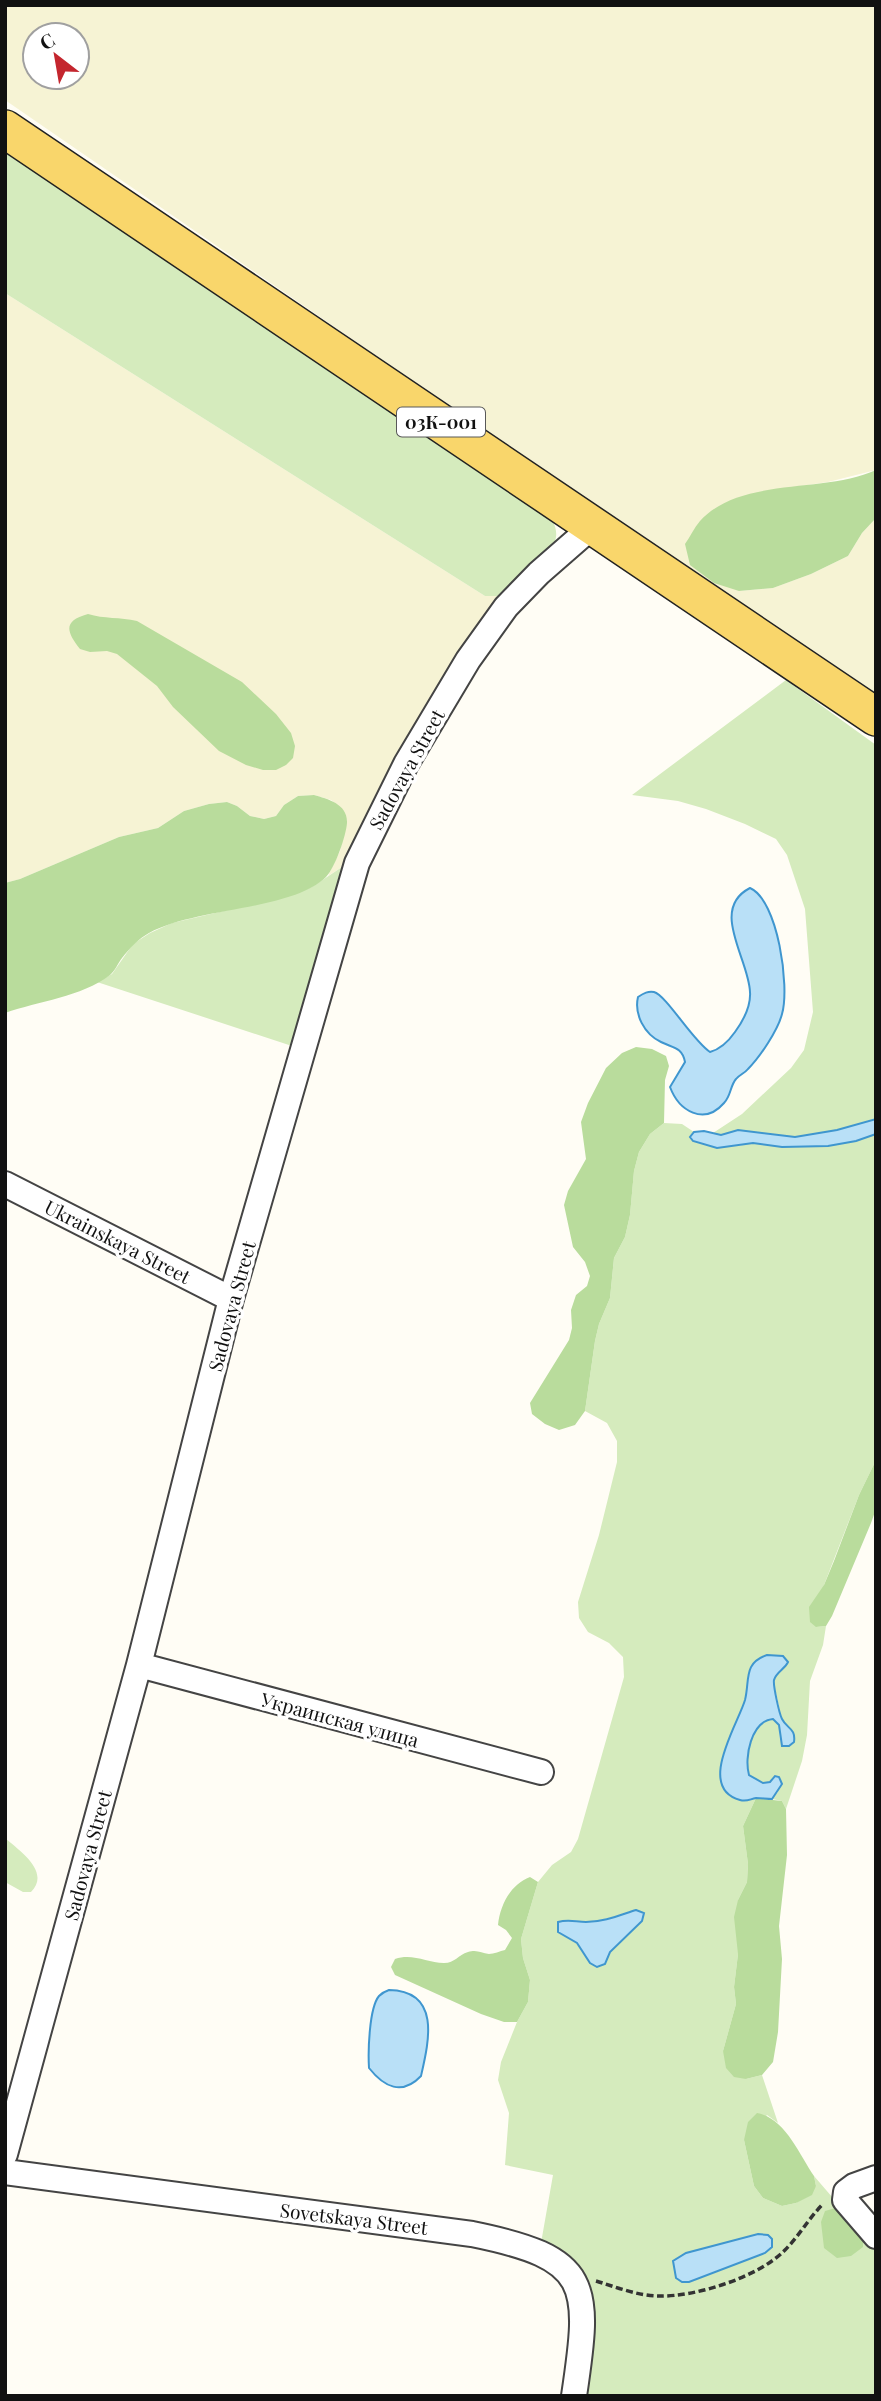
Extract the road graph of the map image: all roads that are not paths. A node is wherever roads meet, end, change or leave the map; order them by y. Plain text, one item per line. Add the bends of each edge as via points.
1 (5, 129) edge
2 (594, 525) junction
3 (876, 717) edge
4 (5, 1184) edge
5 (232, 1299) junction
6 (139, 1665) junction
7 (541, 1772) dead end
8 (5, 2154) edge
9 (5, 2172) edge
10 (859, 2185) edge
11 (876, 2236) edge
12 (573, 2396) edge

1 - 2 main road, 03К-001
2 - 3 main road, 03К-001
2 - 5 street, Sadovaya Street via 514,599 468,660 367,839
4 - 5 street, Ukrainskaya Street
5 - 6 street, Sadovaya Street
6 - 7 street, Украинская улица
6 - 8 street, Sadovaya Street
9 - 12 street, Sovetskaya Street via 520,2244 558,2261 580,2292 583,2336
10 - 11 street via 845,2200

